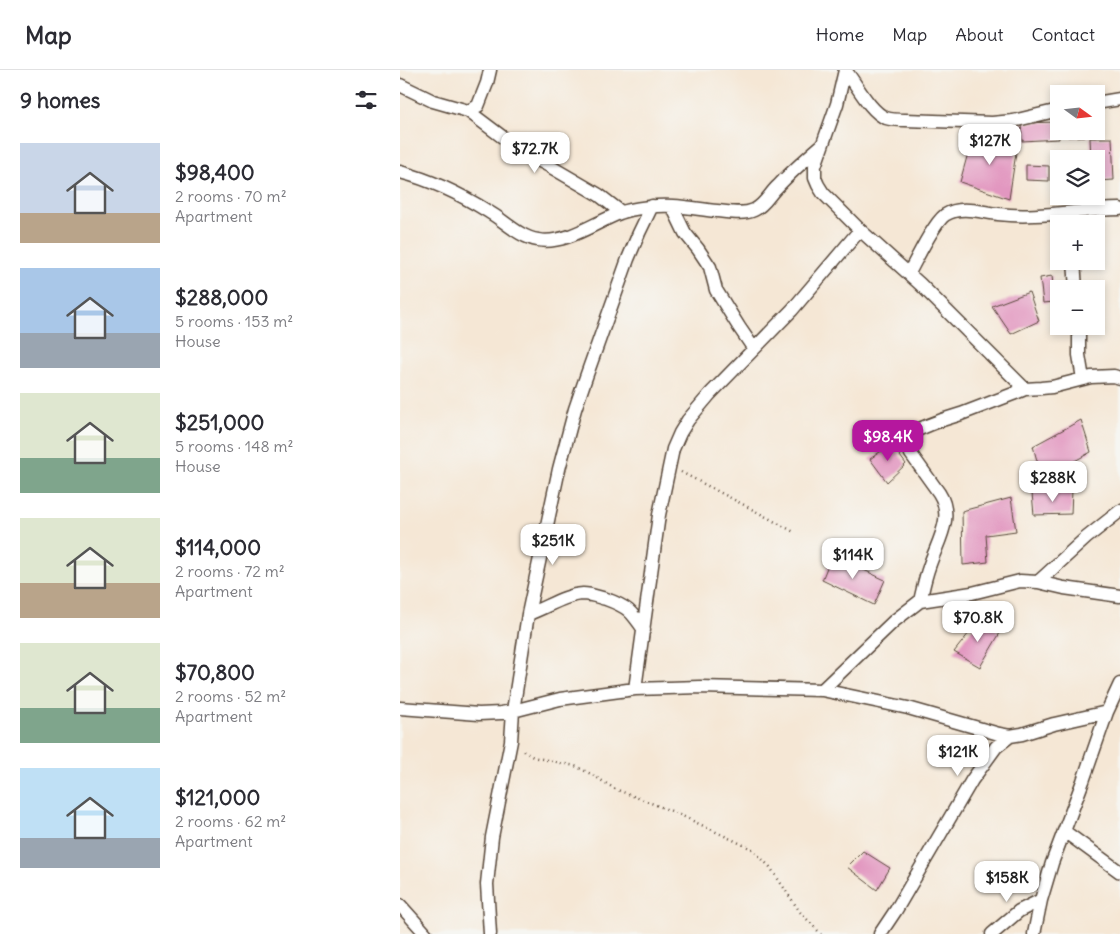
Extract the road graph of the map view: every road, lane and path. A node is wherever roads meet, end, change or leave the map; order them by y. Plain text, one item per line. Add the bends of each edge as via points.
1 (490, 70) edge
2 (845, 70) edge
3 (400, 85) edge
4 (1120, 99) edge
5 (1105, 102) edge
6 (468, 111) junction
7 (1050, 112) edge
8 (822, 145) junction
9 (400, 172) edge
10 (652, 206) junction
11 (672, 206) junction
12 (1120, 209) edge
13 (621, 212) junction
14 (1070, 215) edge
15 (1050, 218) edge
16 (860, 230) junction
17 (909, 273) junction
18 (1078, 335) edge
19 (754, 349) junction
20 (1120, 378) edge
21 (1083, 379) junction
22 (1025, 389) junction
23 (669, 465) junction
24 (1120, 511) edge
25 (794, 532) dead end
26 (1038, 582) junction
27 (1120, 596) edge
28 (920, 601) junction
29 (528, 614) junction
30 (644, 630) junction
31 (1120, 684) edge
32 (635, 689) junction
33 (822, 690) junction
34 (400, 708) edge
35 (513, 712) junction
36 (1107, 712) junction
37 (1010, 736) junction
38 (511, 742) junction
39 (1064, 831) junction
40 (1120, 872) edge
41 (1041, 900) junction
42 (400, 905) edge
43 (426, 934) edge
44 (490, 934) edge
45 (821, 934) edge
46 (880, 934) edge
47 (992, 934) edge
48 (1034, 934) edge

1 - 6 street via 478,106
2 - 7 street via 876,111 892,119 992,123
2 - 8 street
3 - 6 street via 433,101
4 - 5 street
6 - 13 street via 521,151 599,195
8 - 11 street via 756,209 740,213
8 - 16 street via 815,166 816,182
9 - 13 street via 464,198 537,240 576,234
10 - 11 street
10 - 13 street
10 - 29 street via 628,259 575,409
11 - 19 street via 685,233 710,267 716,290
12 - 14 street via 1084,210
15 - 17 street via 958,210 943,217 936,225
16 - 17 street
16 - 19 street
17 - 22 street
18 - 21 street
19 - 23 street via 688,420 673,448
20 - 21 street
21 - 22 street via 1052,387
22 - 28 street via 929,425 909,437 911,454 946,508 946,520
23 - 25 path
23 - 30 street
24 - 26 street
26 - 27 street
26 - 28 street via 1020,582
28 - 33 street via 894,621
29 - 30 street via 569,597 592,595 628,609
29 - 35 street
30 - 32 street
31 - 36 street
32 - 33 street via 700,686
32 - 35 street via 560,699
33 - 37 street via 908,708
34 - 35 street via 479,714
35 - 38 street
36 - 37 street
36 - 39 street
37 - 46 street via 996,746 972,780
38 - 44 street via 490,852 487,884
38 - 45 path via 533,757 575,766 616,789 752,849 770,867 800,912
39 - 40 street
39 - 41 street
41 - 47 street via 1019,911
41 - 48 street
42 - 43 street

